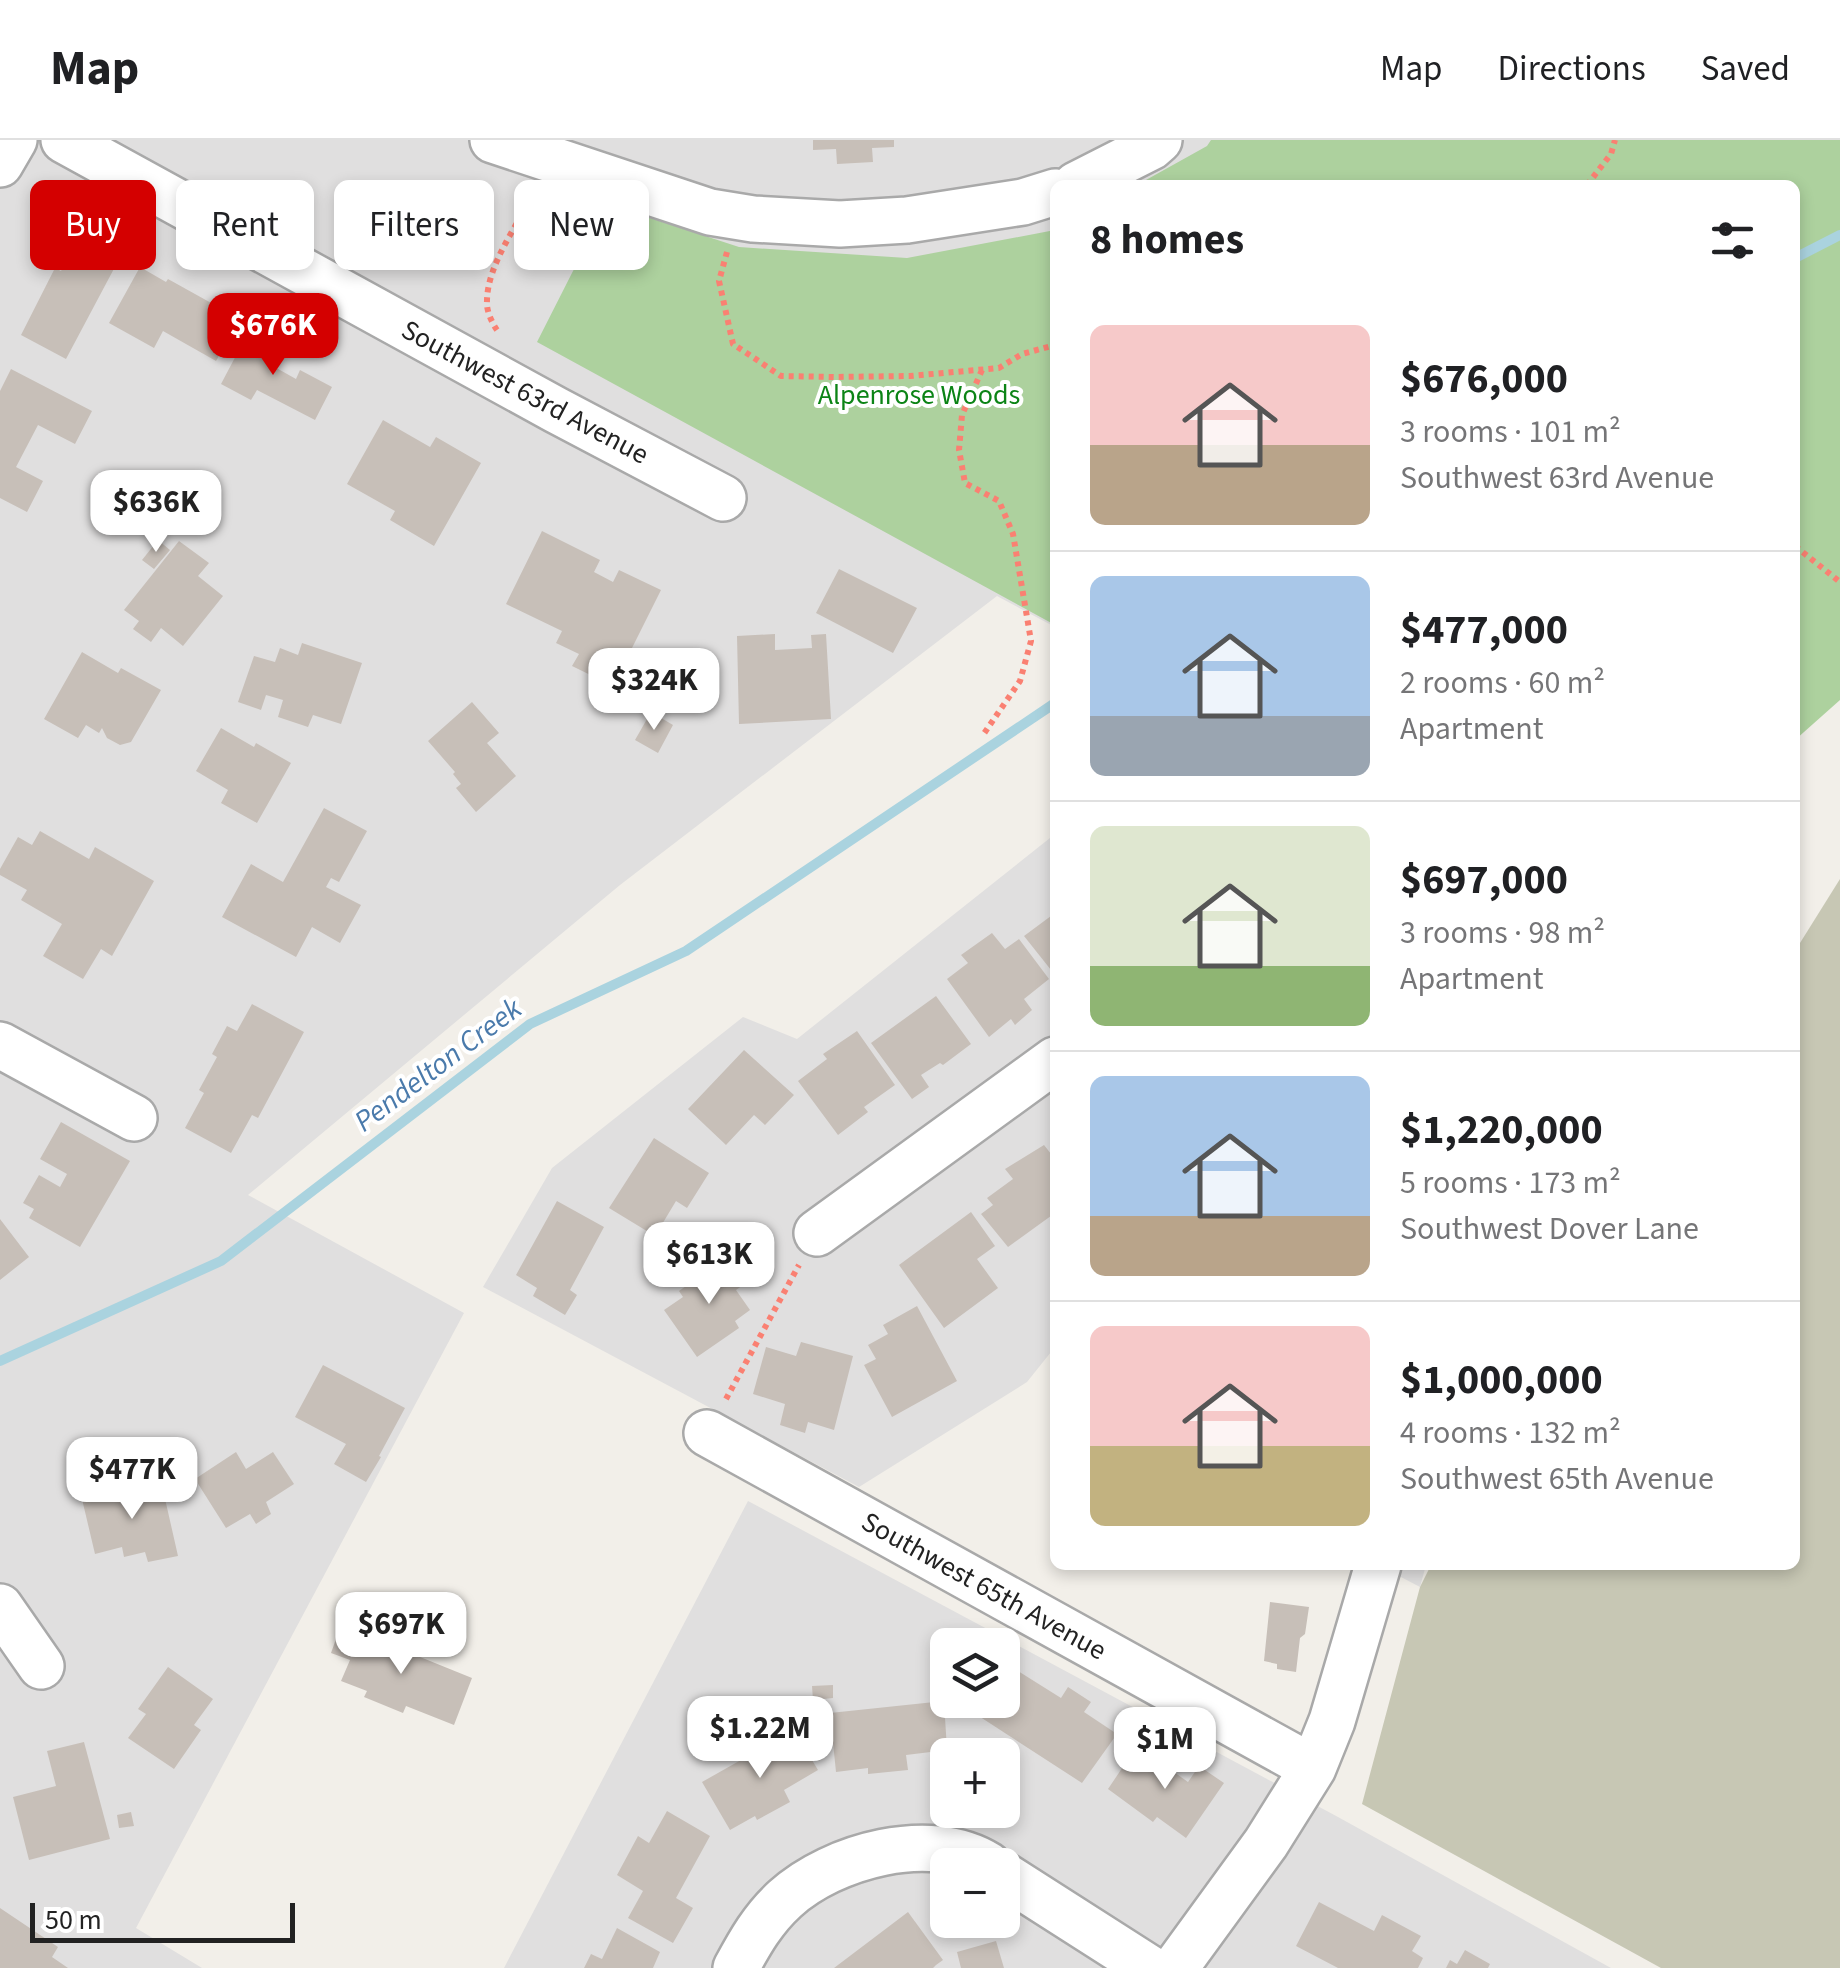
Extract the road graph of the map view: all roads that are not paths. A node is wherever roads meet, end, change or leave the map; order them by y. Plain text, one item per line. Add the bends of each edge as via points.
1 (14, 140) edge
2 (64, 140) edge
3 (493, 140) edge
4 (1159, 140) edge
5 (0, 164) edge
6 (1086, 180) edge
7 (1050, 194) edge
8 (724, 498) dead end
9 (0, 1045) edge
10 (1050, 1064) edge
11 (134, 1118) dead end
12 (817, 1234) road end
13 (707, 1433) road end
14 (1377, 1570) edge
15 (0, 1606) edge
16 (40, 1666) dead end
17 (1313, 1768) junction
18 (930, 1849) edge
19 (1020, 1886) edge
20 (736, 1968) edge
21 (1149, 1968) edge
22 (1175, 1968) edge

1 - 5 street
2 - 8 street, Southwest 63rd Avenue
3 - 7 street via 737,217 840,224 907,220
4 - 6 street
9 - 11 street
10 - 12 street
13 - 17 street, Southwest 65th Avenue
14 - 17 street
15 - 16 street
17 - 22 street
18 - 20 street via 860,1858 818,1876 758,1928
19 - 21 street

